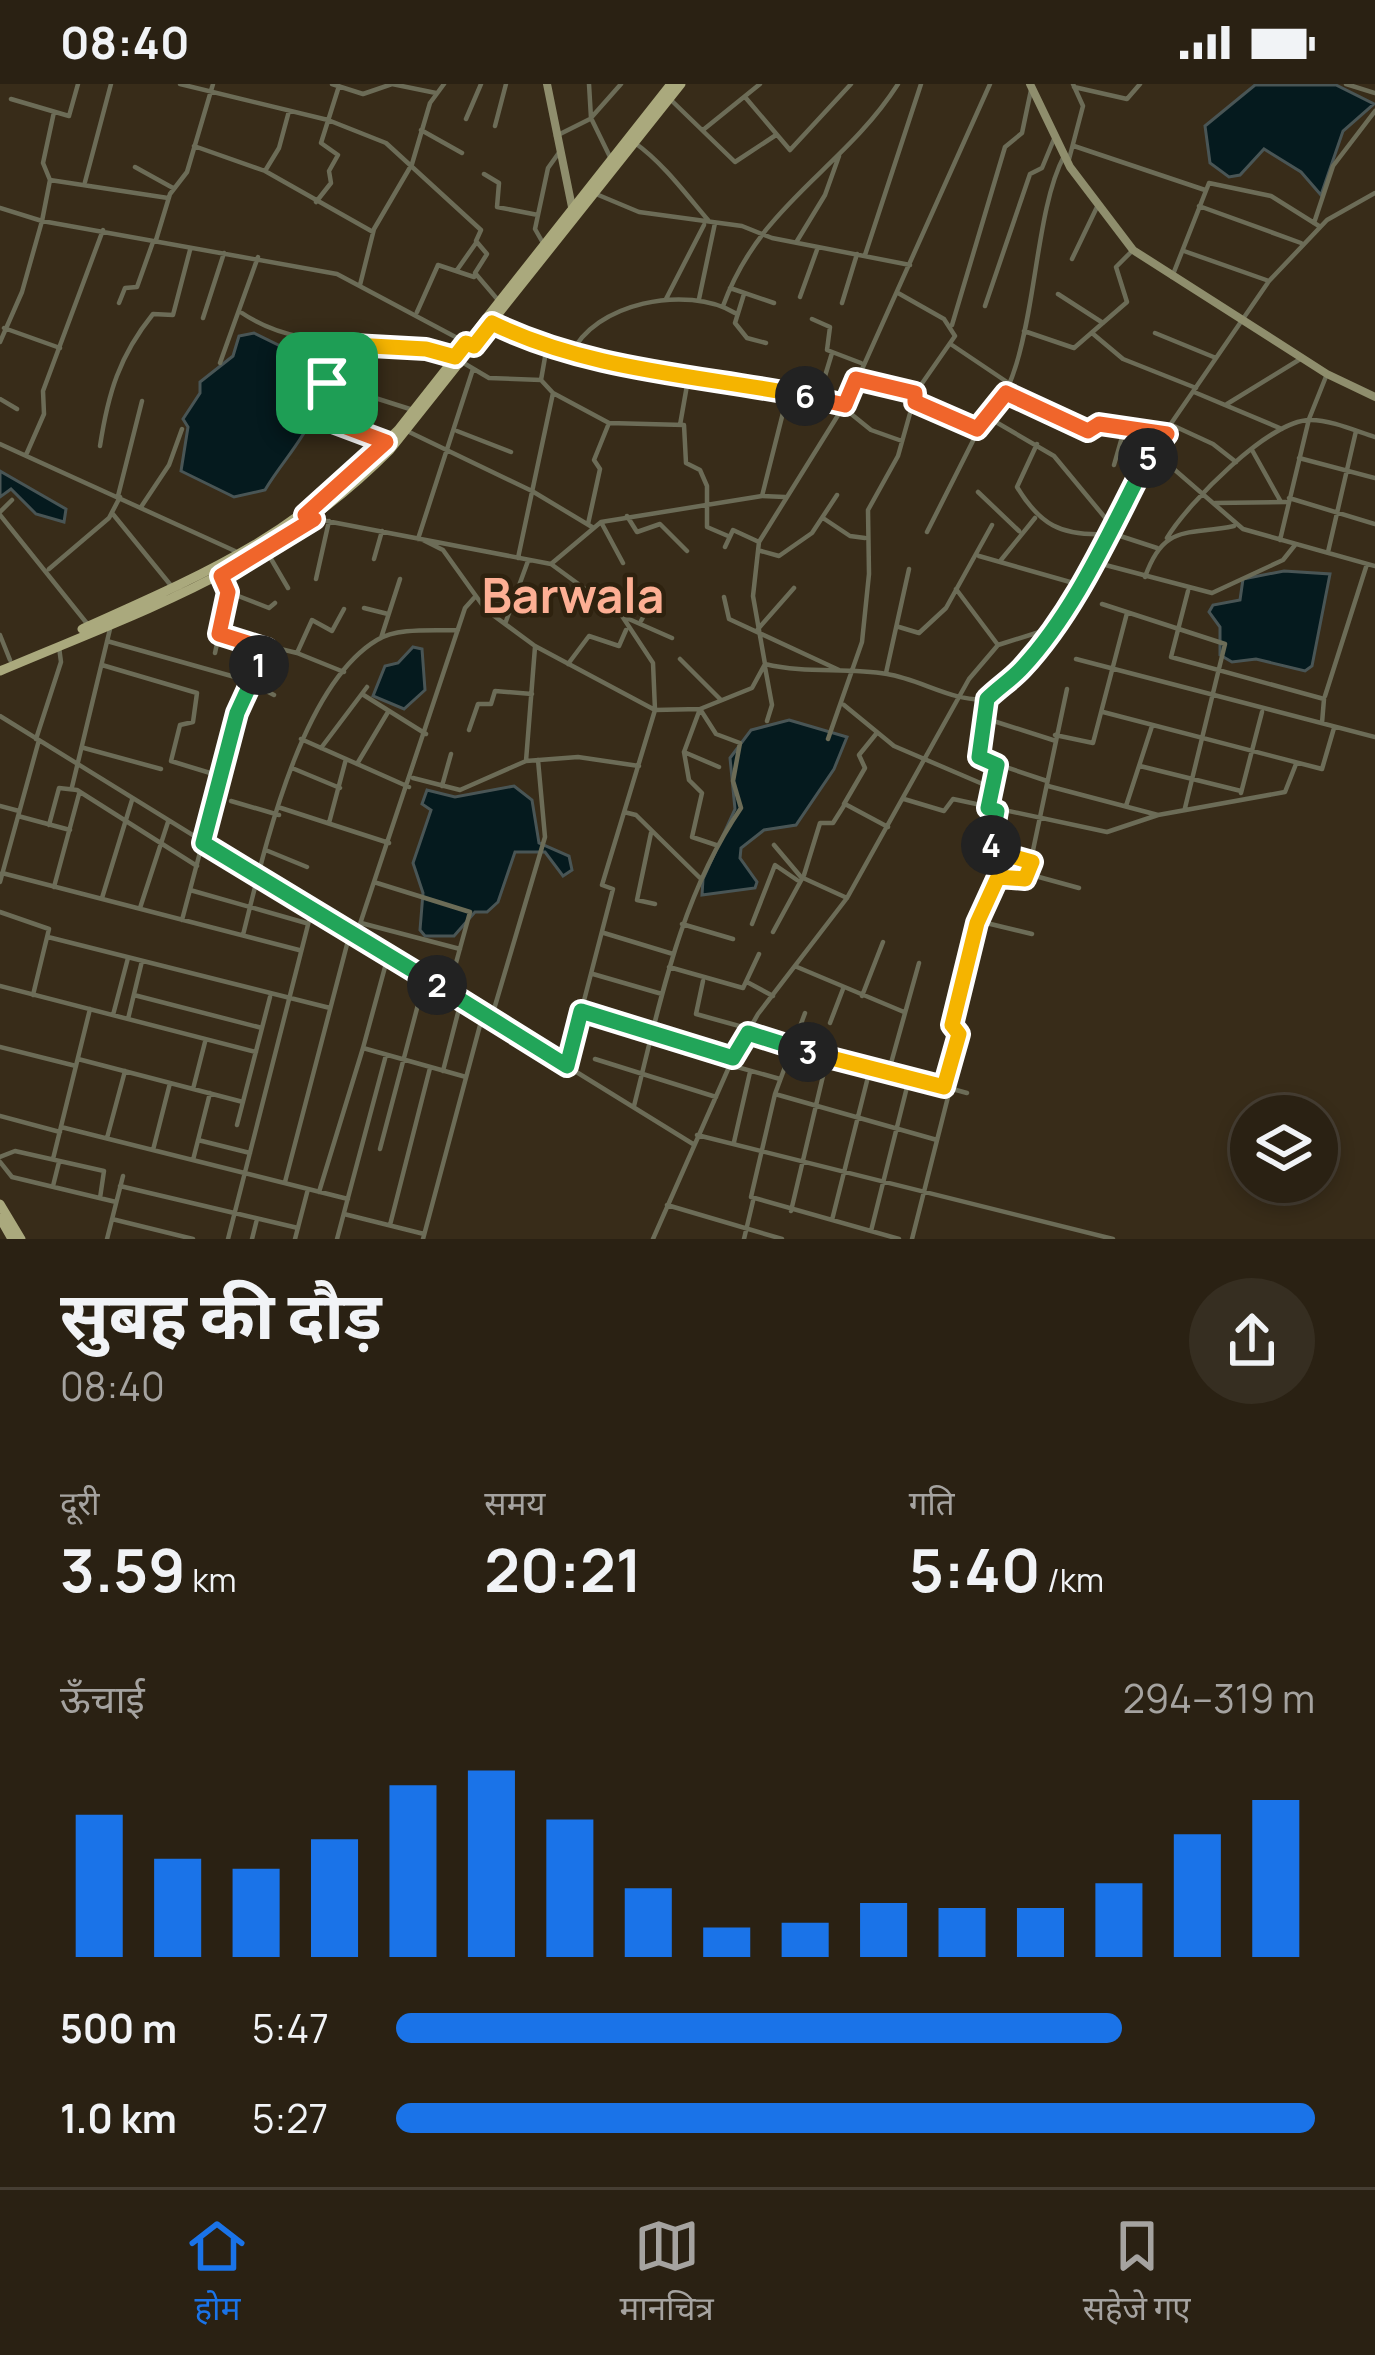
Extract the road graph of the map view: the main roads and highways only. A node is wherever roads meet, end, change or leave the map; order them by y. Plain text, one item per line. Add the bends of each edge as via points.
1 (671, 84) edge
2 (682, 84) edge
3 (573, 214) junction
4 (502, 303) junction
5 (458, 359) junction
6 (403, 429) junction
7 (309, 517) junction
8 (3, 665) edge
9 (0, 1204) edge
10 (0, 1218) edge
11 (16, 1239) edge

1 - 3 main road
2 - 3 main road
3 - 4 main road
3 - 4 main road
4 - 5 main road
5 - 6 main road
5 - 6 main road
6 - 7 main road
6 - 7 main road via 355,486
7 - 8 main road
7 - 8 main road via 221,576
9 - 11 main road
10 - 11 main road

